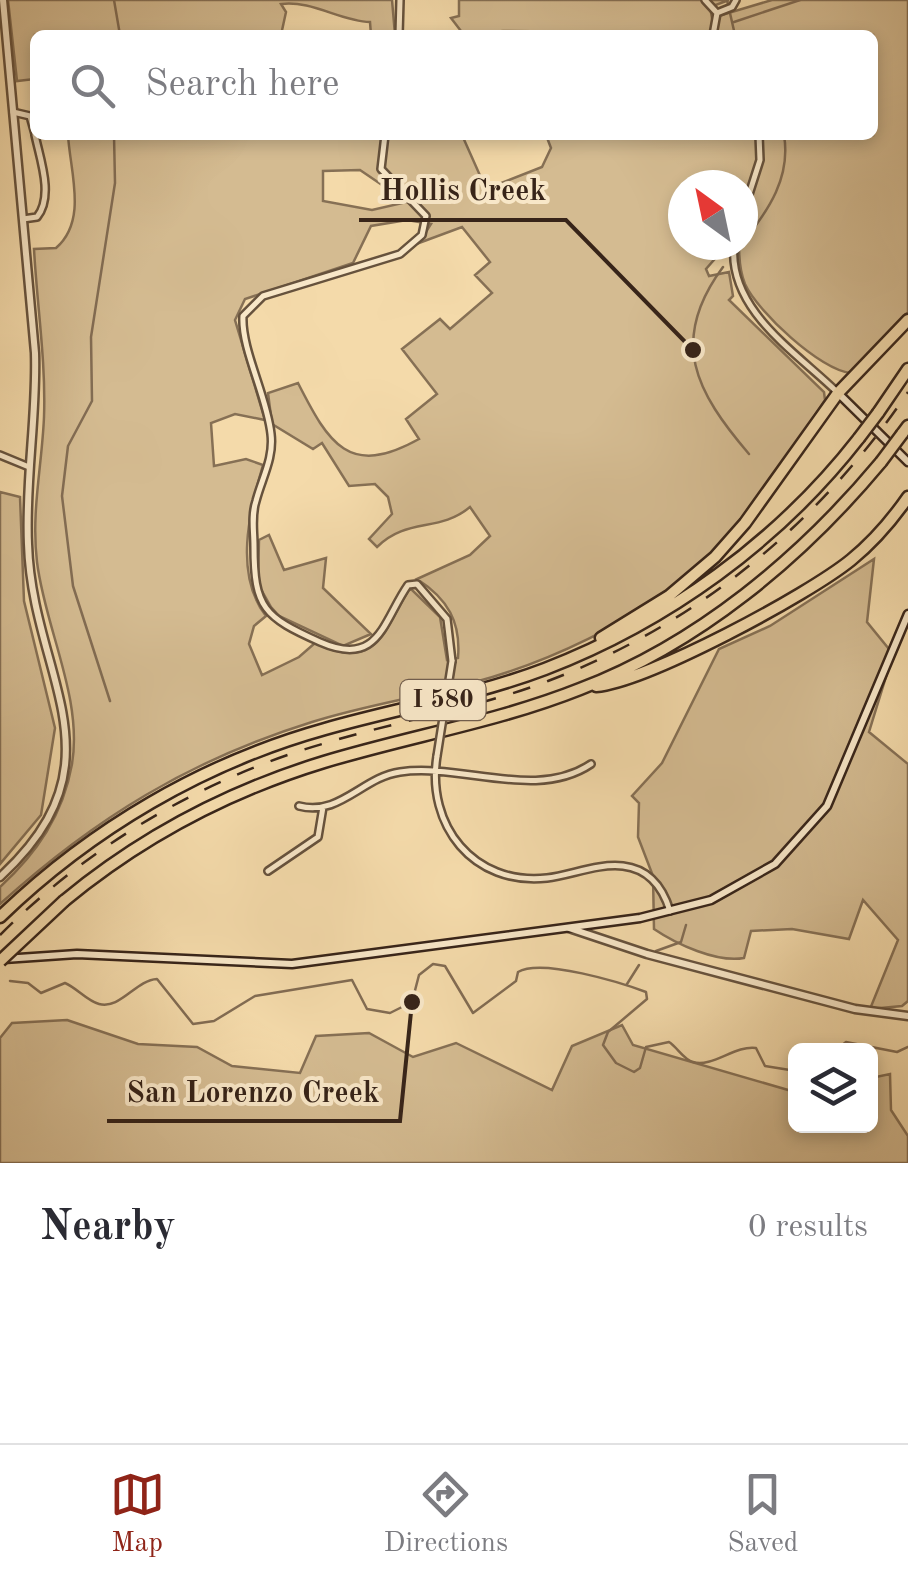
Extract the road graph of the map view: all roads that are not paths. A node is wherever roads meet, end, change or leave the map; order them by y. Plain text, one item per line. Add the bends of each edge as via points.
1 (3, 0) edge
2 (400, 0) edge
3 (704, 0) edge
4 (736, 0) edge
5 (717, 14) junction
6 (399, 30) edge
7 (714, 30) edge
8 (13, 112) junction
9 (30, 121) edge
10 (36, 140) edge
11 (384, 140) edge
12 (759, 140) edge
13 (757, 170) edge
14 (23, 219) junction
15 (735, 260) edge
16 (908, 320) edge
17 (908, 369) edge
18 (838, 394) junction
19 (905, 430) edge
20 (0, 455) edge
21 (908, 462) edge
22 (29, 467) junction
23 (908, 497) edge
24 (908, 614) edge
25 (562, 662) junction
26 (585, 688) junction
27 (591, 764) dead end
28 (435, 772) junction
29 (300, 806) dead end
30 (324, 808) junction
31 (268, 871) dead end
32 (0, 876) edge
33 (671, 912) junction
34 (0, 916) edge
35 (568, 928) junction
36 (0, 960) edge
37 (908, 1016) edge

1 - 8 street
2 - 6 street
3 - 5 street
4 - 5 street
5 - 7 street
8 - 9 street via 27,113
8 - 14 street
10 - 14 street via 43,209
11 - 28 street, bridge via 381,170 426,216 416,242 400,254 263,296 243,316 272,438 253,510 252,581 276,620 348,650 381,633 408,585 417,584 447,619 452,660
12 - 13 street
14 - 22 street via 36,403
15 - 18 street via 750,306
16 - 18 highway
17 - 25 highway, I 580, bridge via 796,509 724,570 647,620
18 - 21 street
18 - 25 highway via 715,557 669,596
19 - 26 highway, I 580, bridge via 814,535 752,588 672,643
20 - 22 street
22 - 32 street via 33,587 67,728 67,758 48,821
23 - 26 highway via 866,547 821,581 656,666
24 - 33 street via 835,794 803,838 752,881
25 - 34 highway, I 580 via 227,764 104,832
26 - 36 highway, I 580, bridge via 255,786 148,841 64,901
27 - 28 street via 554,780
28 - 30 street via 385,775
28 - 33 street via 443,824 478,863 530,879 611,866 634,869 654,880
29 - 30 street
30 - 31 street via 318,837
33 - 35 street
35 - 36 street via 292,964 77,954
35 - 37 street via 856,1010

